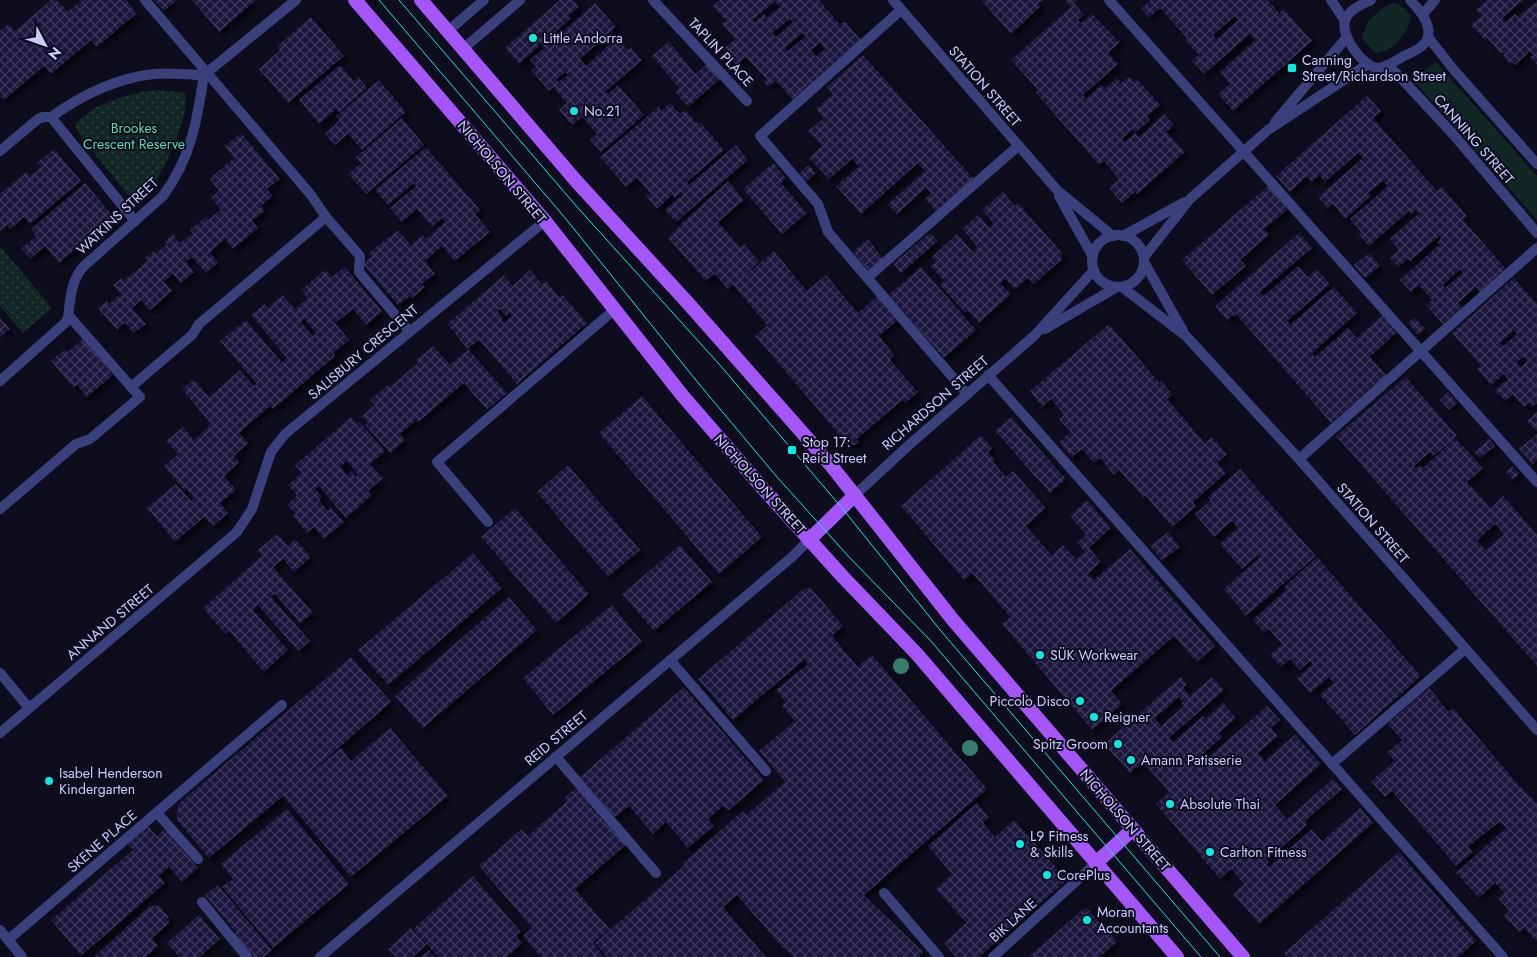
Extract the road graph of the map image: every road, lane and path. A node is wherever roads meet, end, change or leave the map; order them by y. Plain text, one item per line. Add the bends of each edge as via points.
1 (144, 0) edge
2 (296, 0) edge
3 (355, 0) edge
4 (421, 0) edge
5 (484, 0) edge
6 (520, 0) edge
7 (653, 0) edge
8 (893, 0) edge
9 (1109, 0) edge
10 (1331, 0) edge
11 (1371, 0) edge
12 (1410, 0) edge
13 (1435, 0) edge
14 (901, 10) junction
15 (1423, 14) junction
16 (1345, 21) junction
17 (448, 31) junction
18 (1347, 37) junction
19 (1428, 37) junction
20 (463, 49) junction
21 (1368, 64) junction
22 (1387, 65) junction
23 (206, 74) junction
24 (747, 101) dead end
25 (51, 117) junction
26 (1268, 130) junction
27 (1018, 146) junction
28 (0, 151) edge
29 (1244, 152) junction
30 (1537, 164) edge
31 (1056, 190) junction
32 (1190, 199) junction
33 (326, 218) junction
34 (135, 220) junction
35 (545, 221) junction
36 (1537, 233) edge
37 (1118, 236) junction
38 (1537, 248) edge
39 (1093, 257) junction
40 (1144, 260) junction
41 (1094, 270) junction
42 (867, 278) junction
43 (1120, 287) junction
44 (614, 310) junction
45 (69, 316) junction
46 (409, 331) junction
47 (1035, 335) junction
48 (1186, 336) junction
49 (1422, 350) junction
50 (988, 375) junction
51 (0, 381) edge
52 (131, 387) junction
53 (967, 394) junction
54 (1299, 459) junction
55 (1537, 482) edge
56 (855, 495) junction
57 (0, 509) edge
58 (488, 522) dead end
59 (237, 532) joint
60 (809, 540) junction
61 (1465, 649) junction
62 (670, 660) junction
63 (0, 673) edge
64 (282, 705) dead end
65 (29, 708) junction
66 (1537, 730) edge
67 (0, 733) edge
68 (556, 757) junction
69 (1332, 764) junction
70 (766, 771) dead end
71 (156, 813) junction
72 (1132, 830) junction
73 (198, 859) dead end
74 (1096, 863) junction
75 (656, 873) dead end
76 (884, 893) dead end
77 (202, 902) dead end
78 (0, 930) edge
79 (8, 940) junction
80 (22, 957) edge
81 (247, 957) edge
82 (320, 957) edge
83 (939, 957) edge
84 (993, 957) edge
85 (1177, 957) edge
86 (1243, 957) edge
87 (1502, 957) edge

1 - 23 street
2 - 23 street
3 - 35 main road, NICHOLSON STREET
4 - 17 main road, NICHOLSON STREET
5 - 17 street
6 - 20 street
7 - 24 street, TAPLIN PLACE
8 - 14 street, STATION STREET
9 - 29 street
10 - 16 street
11 - 16 street via 1353,9
12 - 15 street
13 - 15 street
14 - 27 street, STATION STREET
14 - 42 street via 760,136 818,204 828,232
15 - 19 street
16 - 18 street
17 - 20 main road, NICHOLSON STREET
18 - 21 street
18 - 26 street
19 - 22 street via 1418,48
19 - 30 street
20 - 56 main road, NICHOLSON STREET
21 - 22 street via 1377,68
21 - 26 street
22 - 36 street, CANNING STREET via 1452,133
23 - 25 street via 155,74 122,80 82,96
23 - 33 street via 311,195
23 - 34 street, WATKINS STREET via 194,133 182,166 163,196
25 - 28 street via 38,120
25 - 34 street
26 - 29 street
27 - 31 street, STATION STREET
27 - 42 street
29 - 32 street
29 - 49 street
31 - 37 street, STATION STREET
31 - 39 street, STATION STREET
32 - 37 street
32 - 40 street
33 - 46 street via 360,256 359,272
33 - 52 street via 199,324 192,335
34 - 45 street, WATKINS STREET via 81,269 74,284
35 - 44 main road, NICHOLSON STREET
35 - 46 street, SALISBURY CRESCENT
37 - 39 street via 1100,244
37 - 40 street via 1131,238 1137,243
38 - 49 street
39 - 41 street
40 - 43 street via 1138,279
40 - 48 street, STATION STREET
41 - 43 street via 1103,282
41 - 47 street, RICHARDSON STREET
42 - 53 street
43 - 47 street, RICHARDSON STREET
43 - 48 street, STATION STREET
44 - 58 street via 437,462
44 - 60 main road, NICHOLSON STREET via 682,395
45 - 51 street via 58,331
45 - 52 street
46 - 59 street, SALISBURY CRESCENT via 285,434 271,452 252,509
47 - 50 street, RICHARDSON STREET
48 - 54 street, STATION STREET
49 - 54 street
49 - 55 street
50 - 53 street, RICHARDSON STREET
50 - 69 street
52 - 57 street via 140,398 90,439 76,444
53 - 56 street, RICHARDSON STREET
54 - 61 street, STATION STREET
56 - 60 main road
56 - 72 main road, NICHOLSON STREET via 953,620
59 - 65 street, ANNAND STREET
60 - 62 street, REID STREET
60 - 74 main road, NICHOLSON STREET via 916,653
61 - 66 street, STATION STREET
61 - 69 street
62 - 68 street, REID STREET
62 - 70 street
63 - 65 street
64 - 71 street, SKENE PLACE
65 - 67 street, ANNAND STREET
68 - 75 street
68 - 82 street, REID STREET
69 - 87 street
71 - 73 street
71 - 79 street, SKENE PLACE
72 - 74 main road
72 - 86 main road, NICHOLSON STREET
74 - 84 street, BIK LANE
74 - 85 main road, NICHOLSON STREET
76 - 83 street
77 - 81 street
78 - 79 street
79 - 80 street

